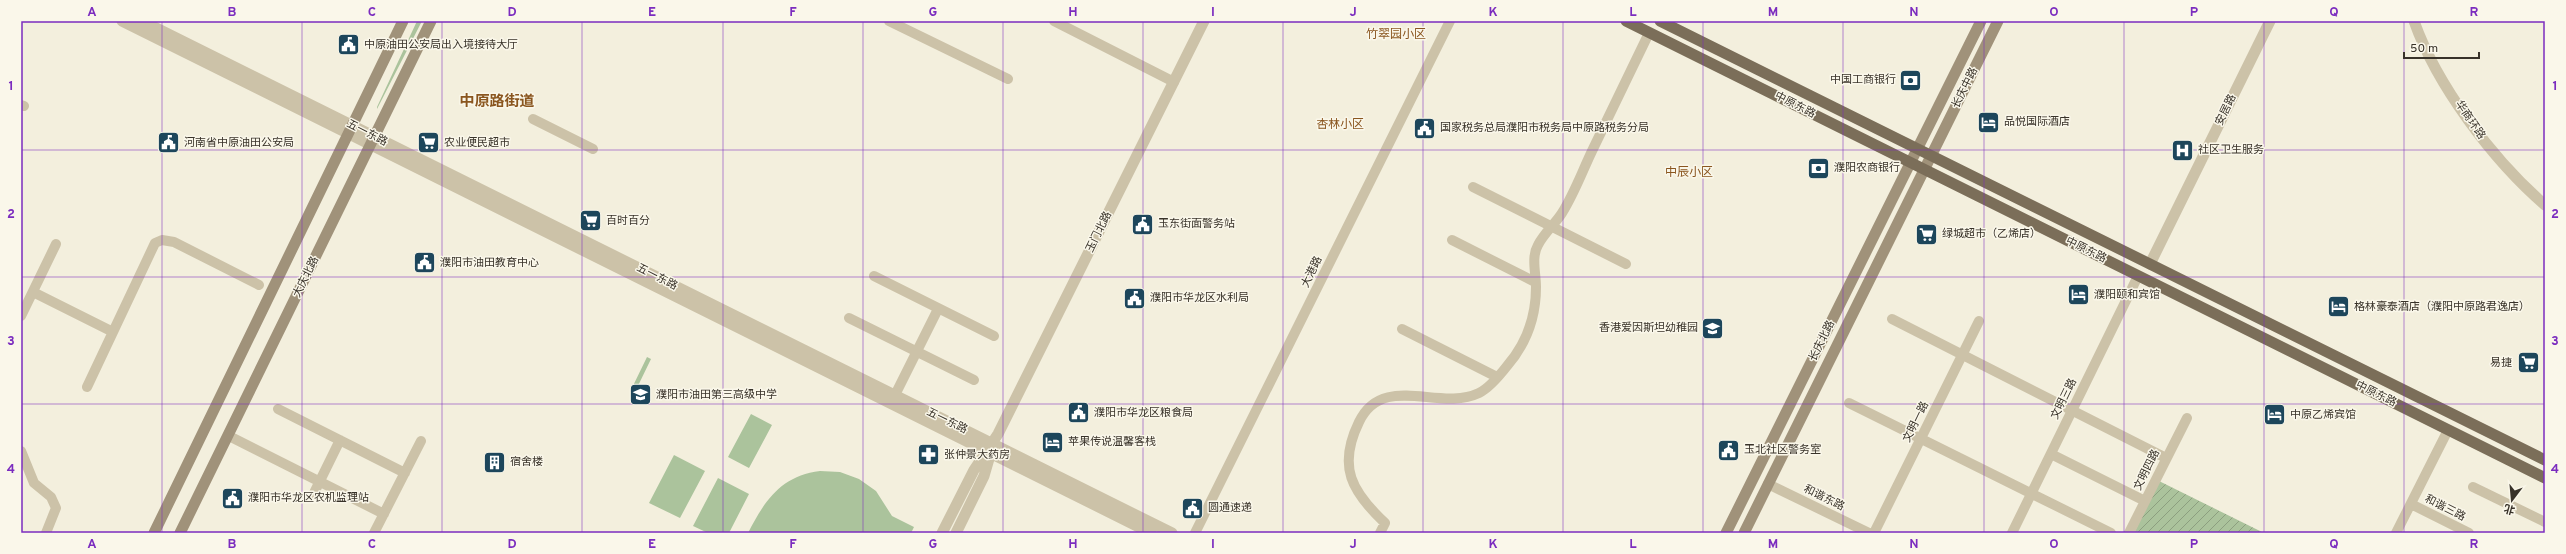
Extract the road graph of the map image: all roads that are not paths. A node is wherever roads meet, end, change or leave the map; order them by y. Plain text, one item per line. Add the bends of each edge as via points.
1 (122, 21) edge
2 (142, 21) edge
3 (402, 21) edge
4 (431, 21) edge
5 (889, 21) edge
6 (1054, 21) edge
7 (1204, 21) edge
8 (1450, 21) edge
9 (1626, 21) edge
10 (1660, 21) edge
11 (1981, 21) edge
12 (1998, 21) edge
13 (2270, 21) edge
14 (2414, 21) edge
15 (1649, 33) junction
16 (1008, 79) dead end
17 (1174, 82) junction
18 (533, 118) dead end
19 (350, 129) junction
20 (372, 141) junction
21 (593, 149) dead end
22 (1917, 149) junction
23 (1931, 156) junction
24 (1910, 163) junction
25 (1924, 170) junction
26 (1473, 186) dead end
27 (2545, 205) edge
28 (1552, 226) junction
29 (1452, 240) dead end
30 (56, 244) dead end
31 (1626, 264) dead end
32 (2150, 264) junction
33 (874, 276) dead end
34 (2138, 276) junction
35 (1535, 282) junction
36 (259, 285) dead end
37 (33, 292) junction
38 (938, 308) junction
39 (21, 316) edge
40 (850, 318) dead end
41 (1892, 319) dead end
42 (1978, 321) dead end
43 (1402, 329) dead end
44 (113, 332) junction
45 (994, 336) dead end
46 (917, 352) junction
47 (1962, 355) junction
48 (1497, 377) junction
49 (974, 380) dead end
50 (87, 387) dead end
51 (895, 395) junction
52 (1849, 403) dead end
53 (278, 409) dead end
54 (2072, 411) junction
55 (2187, 418) dead end
56 (2448, 430) junction
57 (229, 436) junction
58 (1921, 438) junction
59 (340, 440) junction
60 (421, 441) dead end
61 (991, 450) junction
62 (21, 451) edge
63 (2051, 454) junction
64 (2166, 458) junction
65 (2545, 460) edge
66 (405, 473) junction
67 (2545, 478) edge
68 (320, 482) junction
69 (1768, 484) junction
70 (2473, 487) dead end
71 (314, 493) dead end
72 (2032, 494) junction
73 (2146, 501) junction
74 (2411, 504) junction
75 (384, 514) junction
76 (2545, 522) edge
77 (46, 533) edge
78 (154, 533) edge
79 (180, 533) edge
80 (374, 533) edge
81 (942, 533) edge
82 (956, 533) edge
83 (1151, 533) edge
84 (1172, 533) edge
85 (1195, 533) edge
86 (1380, 533) edge
87 (1726, 533) edge
88 (1744, 533) edge
89 (1869, 533) edge
90 (1874, 533) edge
91 (2012, 533) edge
92 (2111, 533) edge
93 (2129, 533) edge
94 (2396, 533) edge
95 (2469, 533) edge

1 - 19 street, 五一东路
2 - 19 street, 五一东路
3 - 19 main road
4 - 20 main road, 大庆北路
5 - 16 street
6 - 17 street
7 - 17 street, 玉门北路
8 - 85 street, 大港路
9 - 15 main road, 中原东路
10 - 22 main road, 中原东路
11 - 22 main road, 长庆中路
12 - 23 main road, 长庆中路
13 - 32 street, 安居路
14 - 27 street, 华商环路 via 2431,61 2486,144 2506,168
15 - 24 main road, 中原东路
15 - 28 street via 1566,206
17 - 61 street, 玉门北路
18 - 21 street
19 - 20 street, 五一东路
19 - 78 main road
20 - 51 street, 五一东路
20 - 57 main road, 大庆北路
20 - 61 street, 五一东路
22 - 23 main road, 中原东路
22 - 24 main road, 长庆北路
23 - 25 main road, 长庆北路
23 - 32 main road, 中原东路
24 - 25 main road, 中原东路
24 - 87 main road, 长庆北路
25 - 34 main road, 中原东路
25 - 69 main road, 长庆北路
26 - 28 street
28 - 31 street
28 - 35 street via 1537,245
29 - 35 street
30 - 37 street
32 - 65 main road, 中原东路
33 - 38 street
34 - 54 street, 文明三路
34 - 56 main road, 中原东路
35 - 48 street via 1535,304 1529,329 1518,350
36 - 44 street via 174,242 162,240 156,243
37 - 39 street
37 - 44 street
38 - 45 street
38 - 46 street
40 - 46 street
41 - 47 street
42 - 47 street, 文明一路
43 - 48 street
44 - 50 street
46 - 49 street
46 - 51 street
47 - 54 street
47 - 58 street, 文明一路
48 - 86 street via 1479,393 1464,397 1399,395 1376,401 1368,408 1352,441 1349,471 1364,503 1385,523
51 - 61 street, 五一东路
52 - 58 street
53 - 59 street
54 - 63 street, 文明三路
54 - 64 street
55 - 64 street, 文明四路
56 - 67 main road, 中原东路
56 - 74 street
57 - 68 street
57 - 79 main road, 大庆北路
58 - 72 street
58 - 90 street, 文明一路
59 - 66 street
59 - 68 street
60 - 66 street
61 - 81 street, 玉门北路 via 974,470
61 - 82 street, 玉门北路 via 984,476
61 - 83 street, 五一东路
61 - 84 street, 五一东路
62 - 77 street via 34,483 51,497 56,508
63 - 72 street, 文明三路
63 - 73 street
64 - 73 street, 文明四路
66 - 75 street
68 - 71 street
68 - 75 street
69 - 88 main road, 长庆北路
69 - 89 street, 和谐东路
70 - 76 street
72 - 91 street, 文明三路
72 - 92 street
73 - 93 street, 文明四路
74 - 94 street
74 - 95 street, 和谐三路
75 - 80 street

